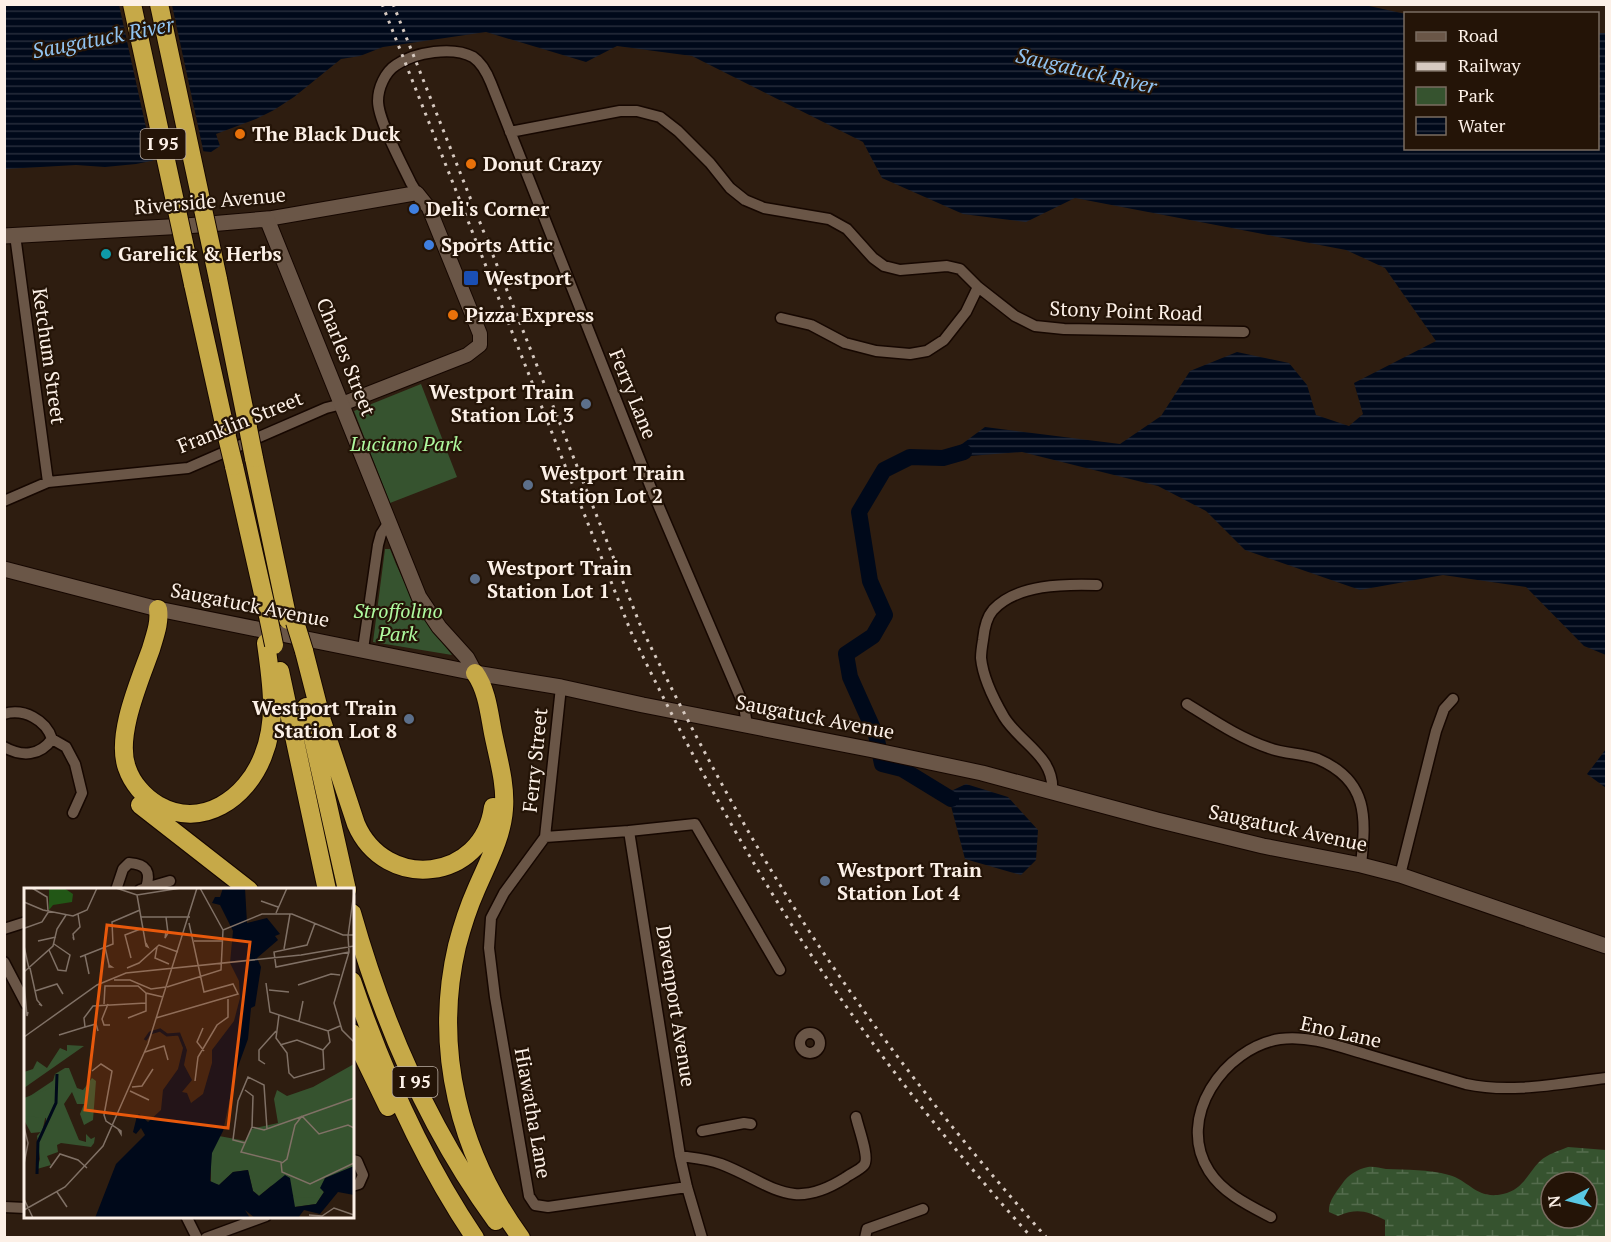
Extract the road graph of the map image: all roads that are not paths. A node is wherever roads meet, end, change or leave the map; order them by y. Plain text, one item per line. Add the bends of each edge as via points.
1 (132, 4) edge
2 (159, 4) edge
3 (510, 132) junction
4 (417, 193) junction
5 (267, 219) junction
6 (10, 236) edge
7 (978, 287) junction
8 (781, 318) dead end
9 (1244, 332) dead end
10 (342, 404) junction
11 (48, 482) junction
12 (4, 501) edge
13 (389, 522) junction
14 (4, 569) edge
15 (1097, 585) dead end
16 (158, 609) junction
17 (270, 644) junction
18 (299, 650) junction
19 (363, 650) junction
20 (475, 673) junction
21 (561, 687) junction
22 (1453, 699) dead end
23 (1187, 704) dead end
24 (4, 714) edge
25 (747, 725) junction
26 (52, 739) junction
27 (4, 747) edge
28 (1052, 791) junction
29 (73, 813) dead end
30 (629, 831) junction
31 (544, 837) junction
32 (1361, 865) junction
33 (1400, 875) junction
34 (170, 881) dead end
35 (117, 888) edge
36 (144, 888) edge
37 (146, 888) edge
38 (246, 888) edge
39 (327, 888) edge
40 (346, 888) edge
41 (354, 919) edge
42 (24, 923) edge
43 (4, 929) edge
44 (1606, 945) edge
45 (4, 962) edge
46 (780, 970) dead end
47 (354, 987) edge
48 (24, 1000) edge
49 (354, 1037) edge
50 (1606, 1078) edge
51 (856, 1117) dead end
52 (751, 1124) dead end
53 (702, 1131) dead end
54 (680, 1156) junction
55 (354, 1160) edge
56 (354, 1185) edge
57 (687, 1187) junction
58 (4, 1207) edge
59 (24, 1208) edge
60 (923, 1209) dead end
61 (1271, 1217) dead end
62 (187, 1218) edge
63 (261, 1218) edge
64 (472, 1234) edge
65 (197, 1238) edge
66 (206, 1238) edge
67 (507, 1238) edge
68 (521, 1238) edge
69 (702, 1238) edge
70 (865, 1238) edge

1 - 17 highway, I 95, bridge via 257,569
2 - 18 highway, I 95, bridge via 275,558
3 - 4 street, Ferry Lane via 489,78 480,63 467,55 426,54 394,66 378,97 381,116
3 - 7 street, Stony Point Road via 620,111 660,117 745,200 764,208 829,219 847,229 884,266 900,270 947,266 960,269
3 - 25 street, Ferry Lane via 651,488 744,706
4 - 5 street, Riverside Avenue
4 - 10 street, Franklin Street via 429,207 480,334 480,345 467,355
5 - 6 main road, Riverside Avenue
5 - 10 main road, Charles Street
6 - 11 street, Ketchum Street
7 - 8 street via 966,312 944,340 927,351 910,354 844,343 811,326
7 - 9 street, Stony Point Road via 1035,326
10 - 11 street, Franklin Street via 188,468
10 - 13 main road, Charles Street
11 - 12 street, Franklin Street
13 - 19 street via 376,550
13 - 20 main road, Charles Street via 419,597
14 - 16 main road, Saugatuck Avenue
15 - 28 street via 1046,587 1015,596 992,611 984,633 981,656 993,694 1005,719 1047,764
16 - 17 highway via 158,623 126,727 123,750 137,787 171,811 198,814 219,808 239,794 257,769 272,714
16 - 19 main road, Saugatuck Avenue
16 - 38 highway via 148,625 117,724 117,772 137,802
17 - 39 highway, I 95
18 - 20 highway via 359,832 381,856 413,869 456,862 477,846 489,826 493,785 473,682
18 - 40 highway, I 95
19 - 20 main road, Saugatuck Avenue
20 - 21 main road, Saugatuck Avenue
20 - 68 highway via 483,684 504,789 504,810 496,844 458,944 448,1003 449,1057 459,1112 473,1154
21 - 25 main road, Saugatuck Avenue
21 - 31 street, Ferry Street
22 - 33 street via 1444,709 1436,730
23 - 32 street via 1245,738 1318,759 1343,774 1364,811
24 - 26 street via 20,712 32,716 49,729
25 - 28 main road, Saugatuck Avenue
26 - 27 street via 38,752 22,753
26 - 29 street via 66,747 75,764 82,793
28 - 32 main road, Saugatuck Avenue via 1263,846
30 - 31 street
30 - 46 street via 695,824
30 - 54 street, Davenport Avenue
31 - 57 street, Hiawatha Lane via 491,918 489,948 528,1196 535,1205 548,1207
32 - 33 main road, Saugatuck Avenue
33 - 44 main road, Saugatuck Avenue
34 - 37 street
35 - 36 street via 129,863 140,864 148,871
41 - 67 highway, I 95 via 381,1004 417,1087 454,1157
42 - 43 street
45 - 48 street
47 - 64 highway, I 95 via 402,1110
49 - 64 highway via 415,1157
50 - 61 street, Eno Lane via 1488,1088 1308,1039 1280,1039 1256,1046 1234,1060 1215,1081 1201,1113 1199,1138 1206,1166 1218,1182 1238,1199
51 - 54 street via 867,1158 864,1166 815,1193 798,1195 774,1190 721,1164
52 - 53 street
54 - 57 street, Davenport Avenue
55 - 56 street via 363,1175
57 - 69 street
58 - 59 street
60 - 70 street via 867,1228
62 - 65 street
63 - 66 street

